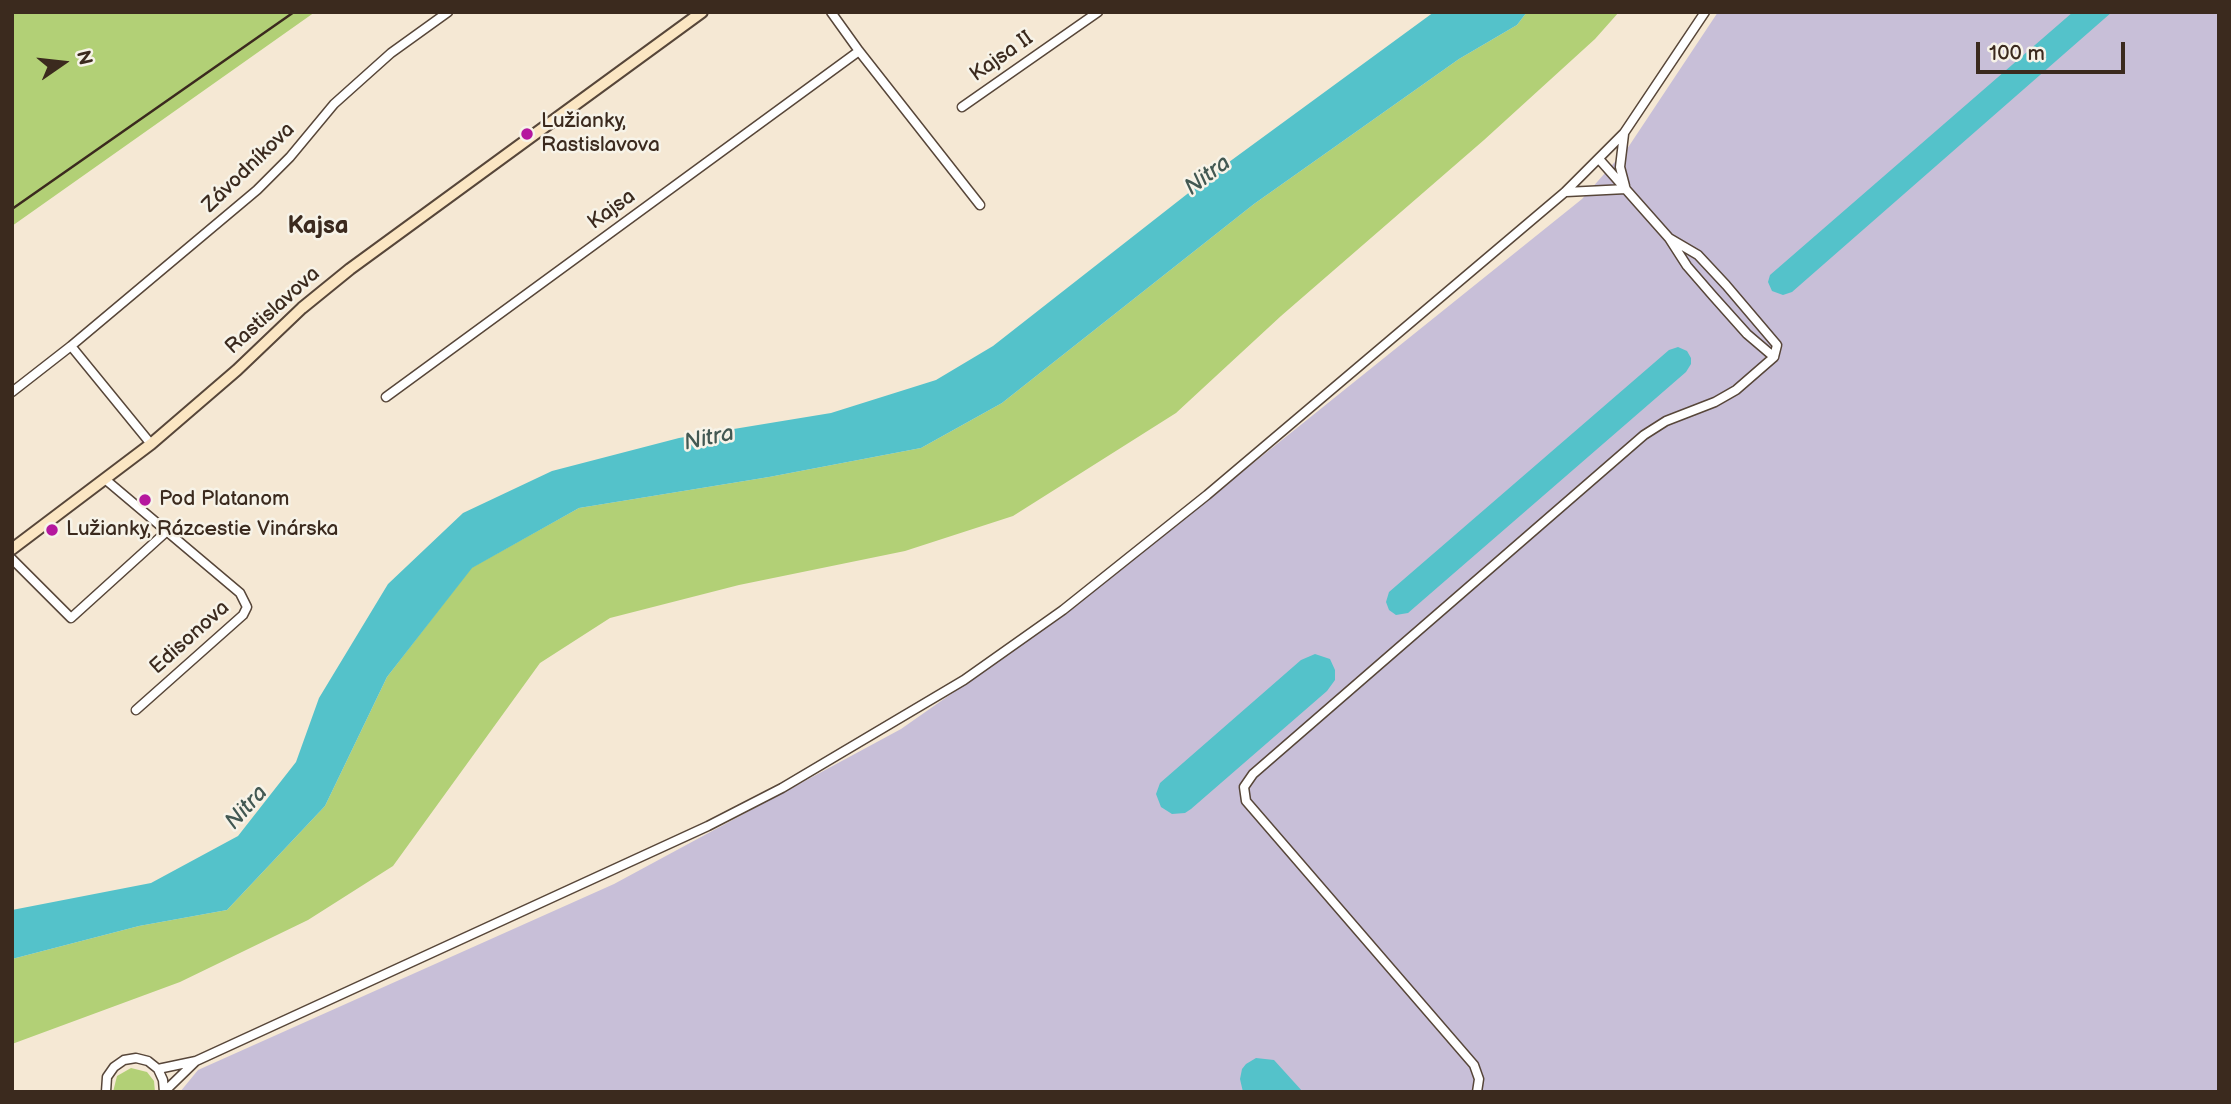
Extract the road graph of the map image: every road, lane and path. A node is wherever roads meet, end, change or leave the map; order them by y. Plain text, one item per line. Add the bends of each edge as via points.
1 (448, 12) edge
2 (702, 12) edge
3 (831, 12) edge
4 (1098, 12) edge
5 (1704, 12) edge
6 (859, 51) junction
7 (962, 107) dead end
8 (1624, 132) junction
9 (1600, 159) junction
10 (1626, 189) junction
11 (1565, 192) junction
12 (980, 205) dead end
13 (1669, 238) junction
14 (71, 346) junction
15 (1774, 357) junction
16 (12, 392) edge
17 (386, 397) dead end
18 (151, 444) junction
19 (106, 480) junction
20 (166, 532) junction
21 (12, 549) edge
22 (12, 559) edge
23 (136, 710) dead end
24 (196, 1061) junction
25 (158, 1069) junction
26 (105, 1091) edge
27 (164, 1092) edge
28 (1477, 1092) edge

1 - 14 street, Závodníkova via 391,53 334,104 257,190
2 - 18 street, Rastislavova via 350,269
3 - 6 street
4 - 7 street, Kajsa II
5 - 8 street
6 - 12 street
6 - 17 street, Kajsa
8 - 9 street
8 - 10 street via 1620,167
9 - 10 street
9 - 11 street
10 - 11 street
10 - 13 street
11 - 24 street via 1207,495 1063,610 964,680 782,788 708,826
13 - 15 street via 1713,296
13 - 15 street via 1698,255 1726,285 1777,345
14 - 16 street, Závodníkova
14 - 18 street
15 - 28 street via 1736,390 1644,435 1253,774 1244,787 1247,801 1474,1065
18 - 19 street, Rastislavova
19 - 20 street, Edisonova
19 - 21 street, Rastislavova
20 - 22 street via 71,618
20 - 23 street, Edisonova via 240,593 247,607
24 - 25 street
24 - 27 street
25 - 26 street via 148,1061 124,1060 107,1077
25 - 27 street

